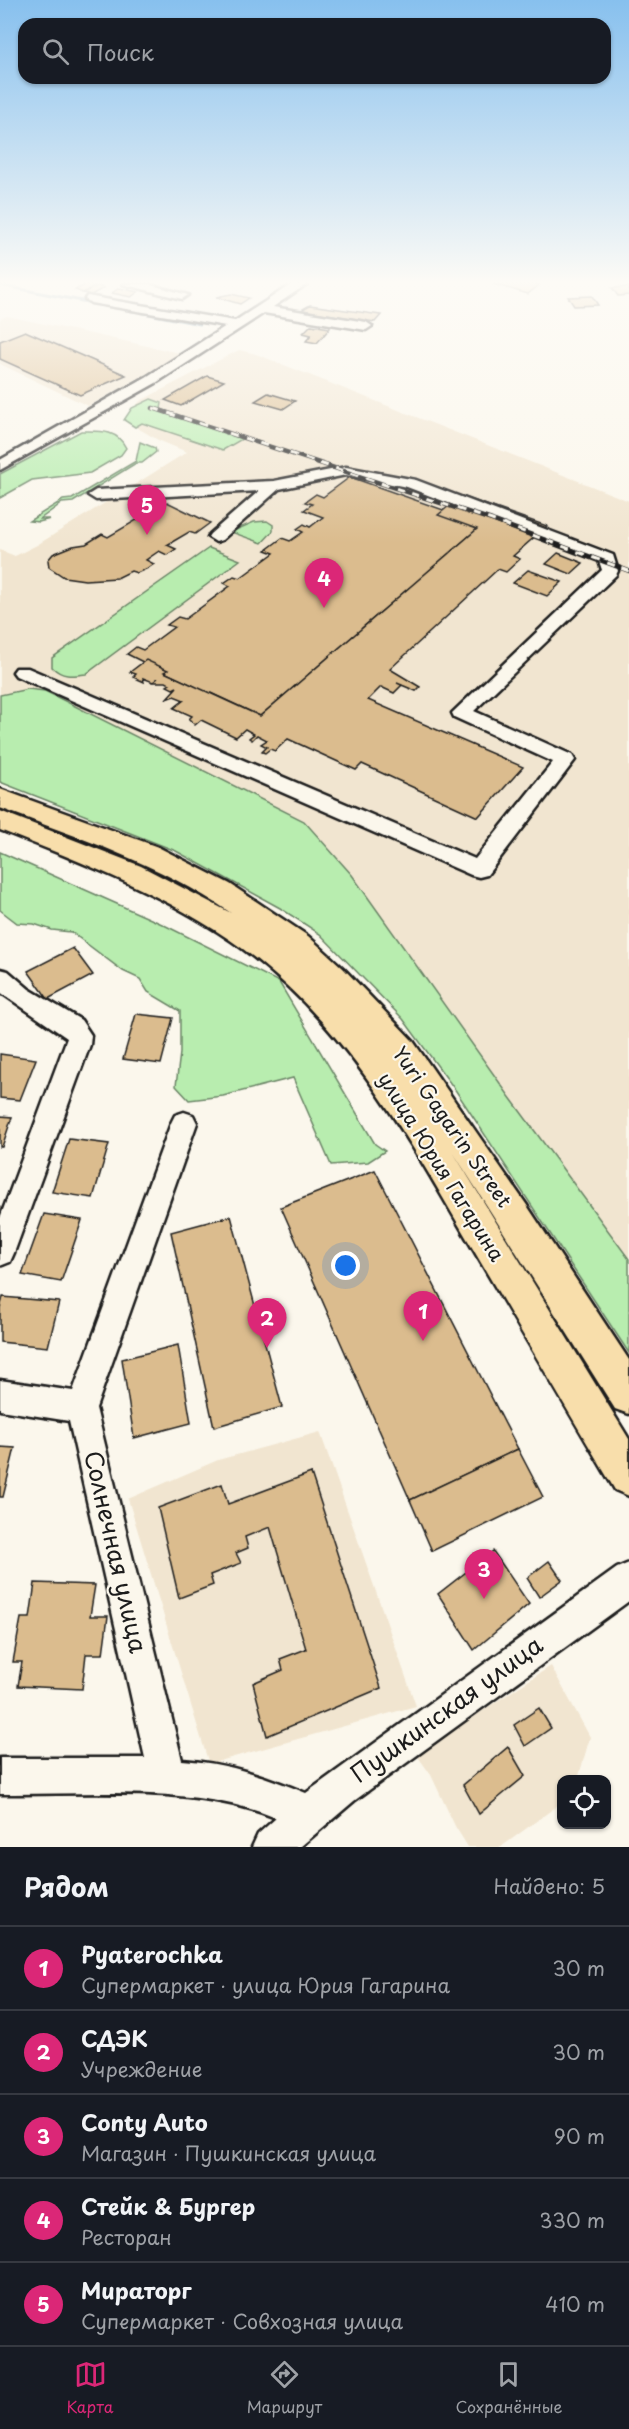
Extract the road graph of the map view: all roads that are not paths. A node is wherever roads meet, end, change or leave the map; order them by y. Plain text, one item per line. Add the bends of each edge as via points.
1 (164, 370) edge
2 (0, 466) edge
3 (274, 486) junction
4 (96, 495) dead end
5 (216, 537) dead end
6 (22, 672) dead end
7 (0, 798) edge
8 (0, 820) edge
9 (0, 978) edge
10 (184, 1123) dead end
11 (0, 1253) edge
12 (0, 1395) edge
13 (629, 1395) edge
14 (81, 1408) junction
15 (629, 1476) edge
16 (629, 1580) edge
17 (0, 1776) edge
18 (168, 1777) junction
19 (310, 1814) junction
20 (271, 1847) edge

1 - 2 street
3 - 4 street
3 - 5 street
3 - 6 street via 346,471 411,483 607,558 610,571 460,713 565,760 479,869
7 - 13 main road, Yuri Gagarin Street via 147,854 220,891 290,939 333,976 402,1050
8 - 15 main road, улица Юрия Гагарина via 123,869 206,910 256,943 341,1021 400,1095
9 - 11 street via 79,1035 38,1157
10 - 14 street
12 - 14 street
14 - 18 street, Солнечная улица
16 - 19 street, Пушкинская улица
17 - 18 street
18 - 19 street via 209,1780 253,1790
19 - 20 street, Пушкинская улица

